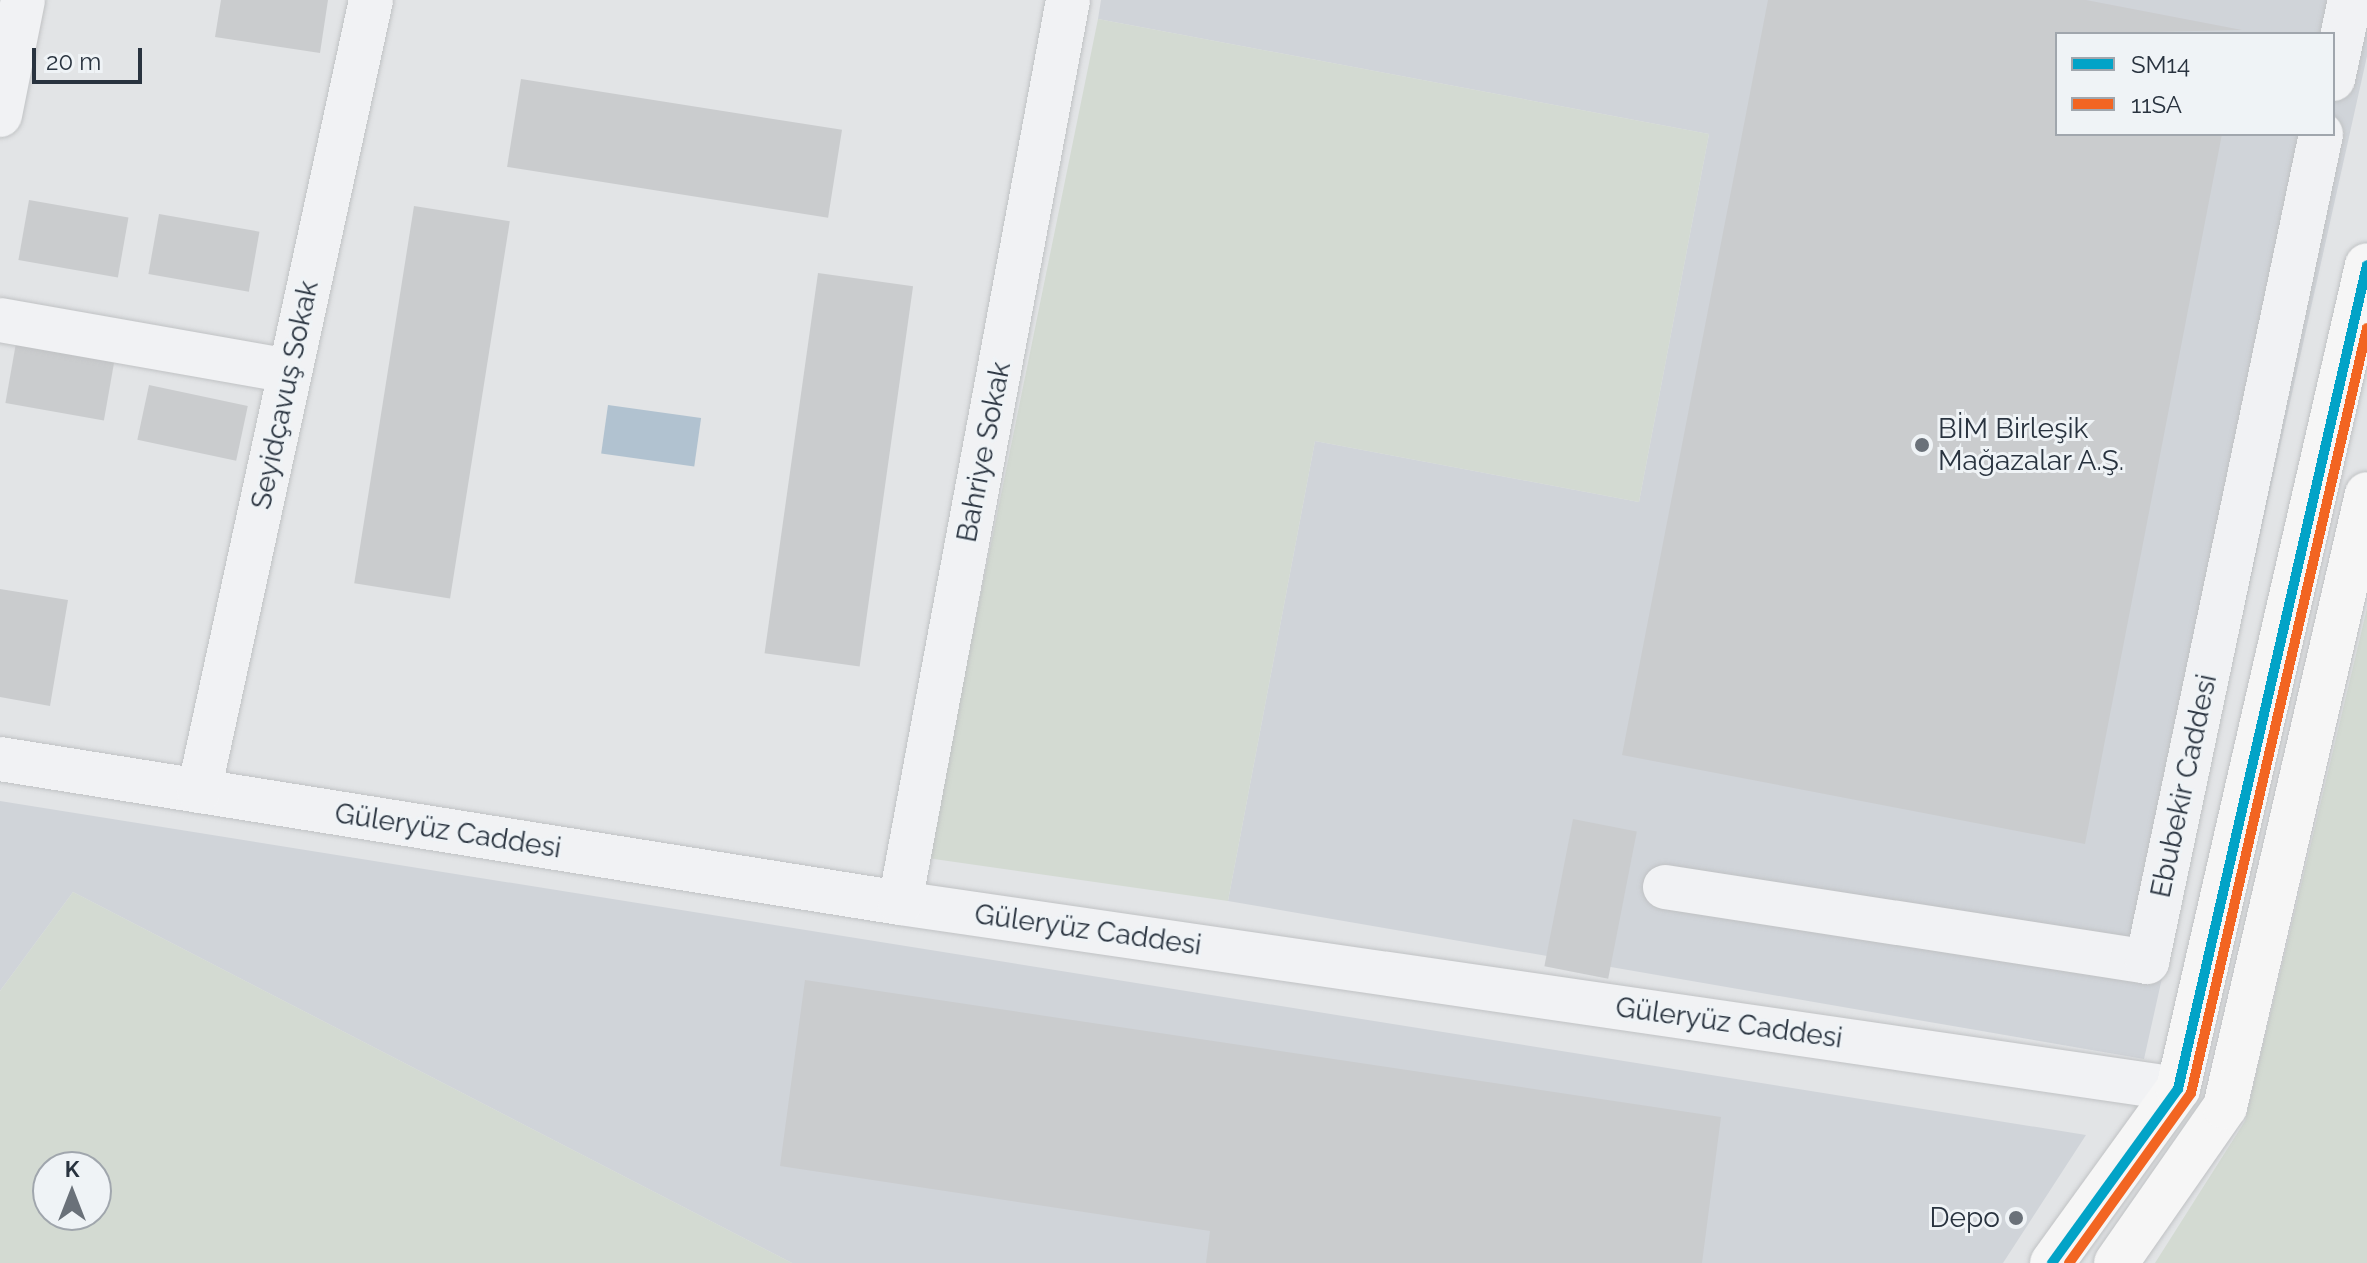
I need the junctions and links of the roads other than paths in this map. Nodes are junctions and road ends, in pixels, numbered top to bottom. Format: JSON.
{"nodes":[{"id":1,"x":371,"y":0,"type":"edge"},
{"id":2,"x":1068,"y":0,"type":"edge"},
{"id":3,"x":2350,"y":0,"type":"edge"},
{"id":4,"x":14,"y":11,"type":"edge"},
{"id":5,"x":2335,"y":70,"type":"edge"},
{"id":6,"x":0,"y":115,"type":"edge"},
{"id":7,"x":2321,"y":136,"type":"edge"},
{"id":8,"x":2367,"y":265,"type":"edge"},
{"id":9,"x":0,"y":320,"type":"edge"},
{"id":10,"x":290,"y":371,"type":"junction"},
{"id":11,"x":2367,"y":494,"type":"edge"},
{"id":12,"x":0,"y":759,"type":"edge"},
{"id":13,"x":199,"y":791,"type":"junction"},
{"id":14,"x":1665,"y":887,"type":"dead end"},
{"id":15,"x":900,"y":903,"type":"junction"},
{"id":16,"x":2178,"y":1089,"type":"junction"},
{"id":17,"x":2225,"y":1107,"type":"junction"},
{"id":18,"x":2052,"y":1263,"type":"edge"},
{"id":19,"x":2116,"y":1263,"type":"edge"}],
"edges":[{"from":1,"to":10,"type":"street","name":"Seyidçavuş Sokak"},
{"from":2,"to":15,"type":"street","name":"Bahriye Sokak"},
{"from":3,"to":5,"type":"street"},
{"from":4,"to":6,"type":"street"},
{"from":7,"to":14,"type":"street","name":"Ebubekir Caddesi"},
{"from":8,"to":16,"type":"main road"},
{"from":9,"to":10,"type":"street"},
{"from":10,"to":13,"type":"street","name":"Seyidçavuş Sokak"},
{"from":11,"to":17,"type":"main road"},
{"from":12,"to":13,"type":"street","name":"Güleryüz Caddesi"},
{"from":13,"to":15,"type":"street","name":"Güleryüz Caddesi"},
{"from":15,"to":16,"type":"street","name":"Güleryüz Caddesi"},
{"from":16,"to":17,"type":"main road"},
{"from":16,"to":18,"type":"main road"},
{"from":17,"to":19,"type":"main road"}]}
